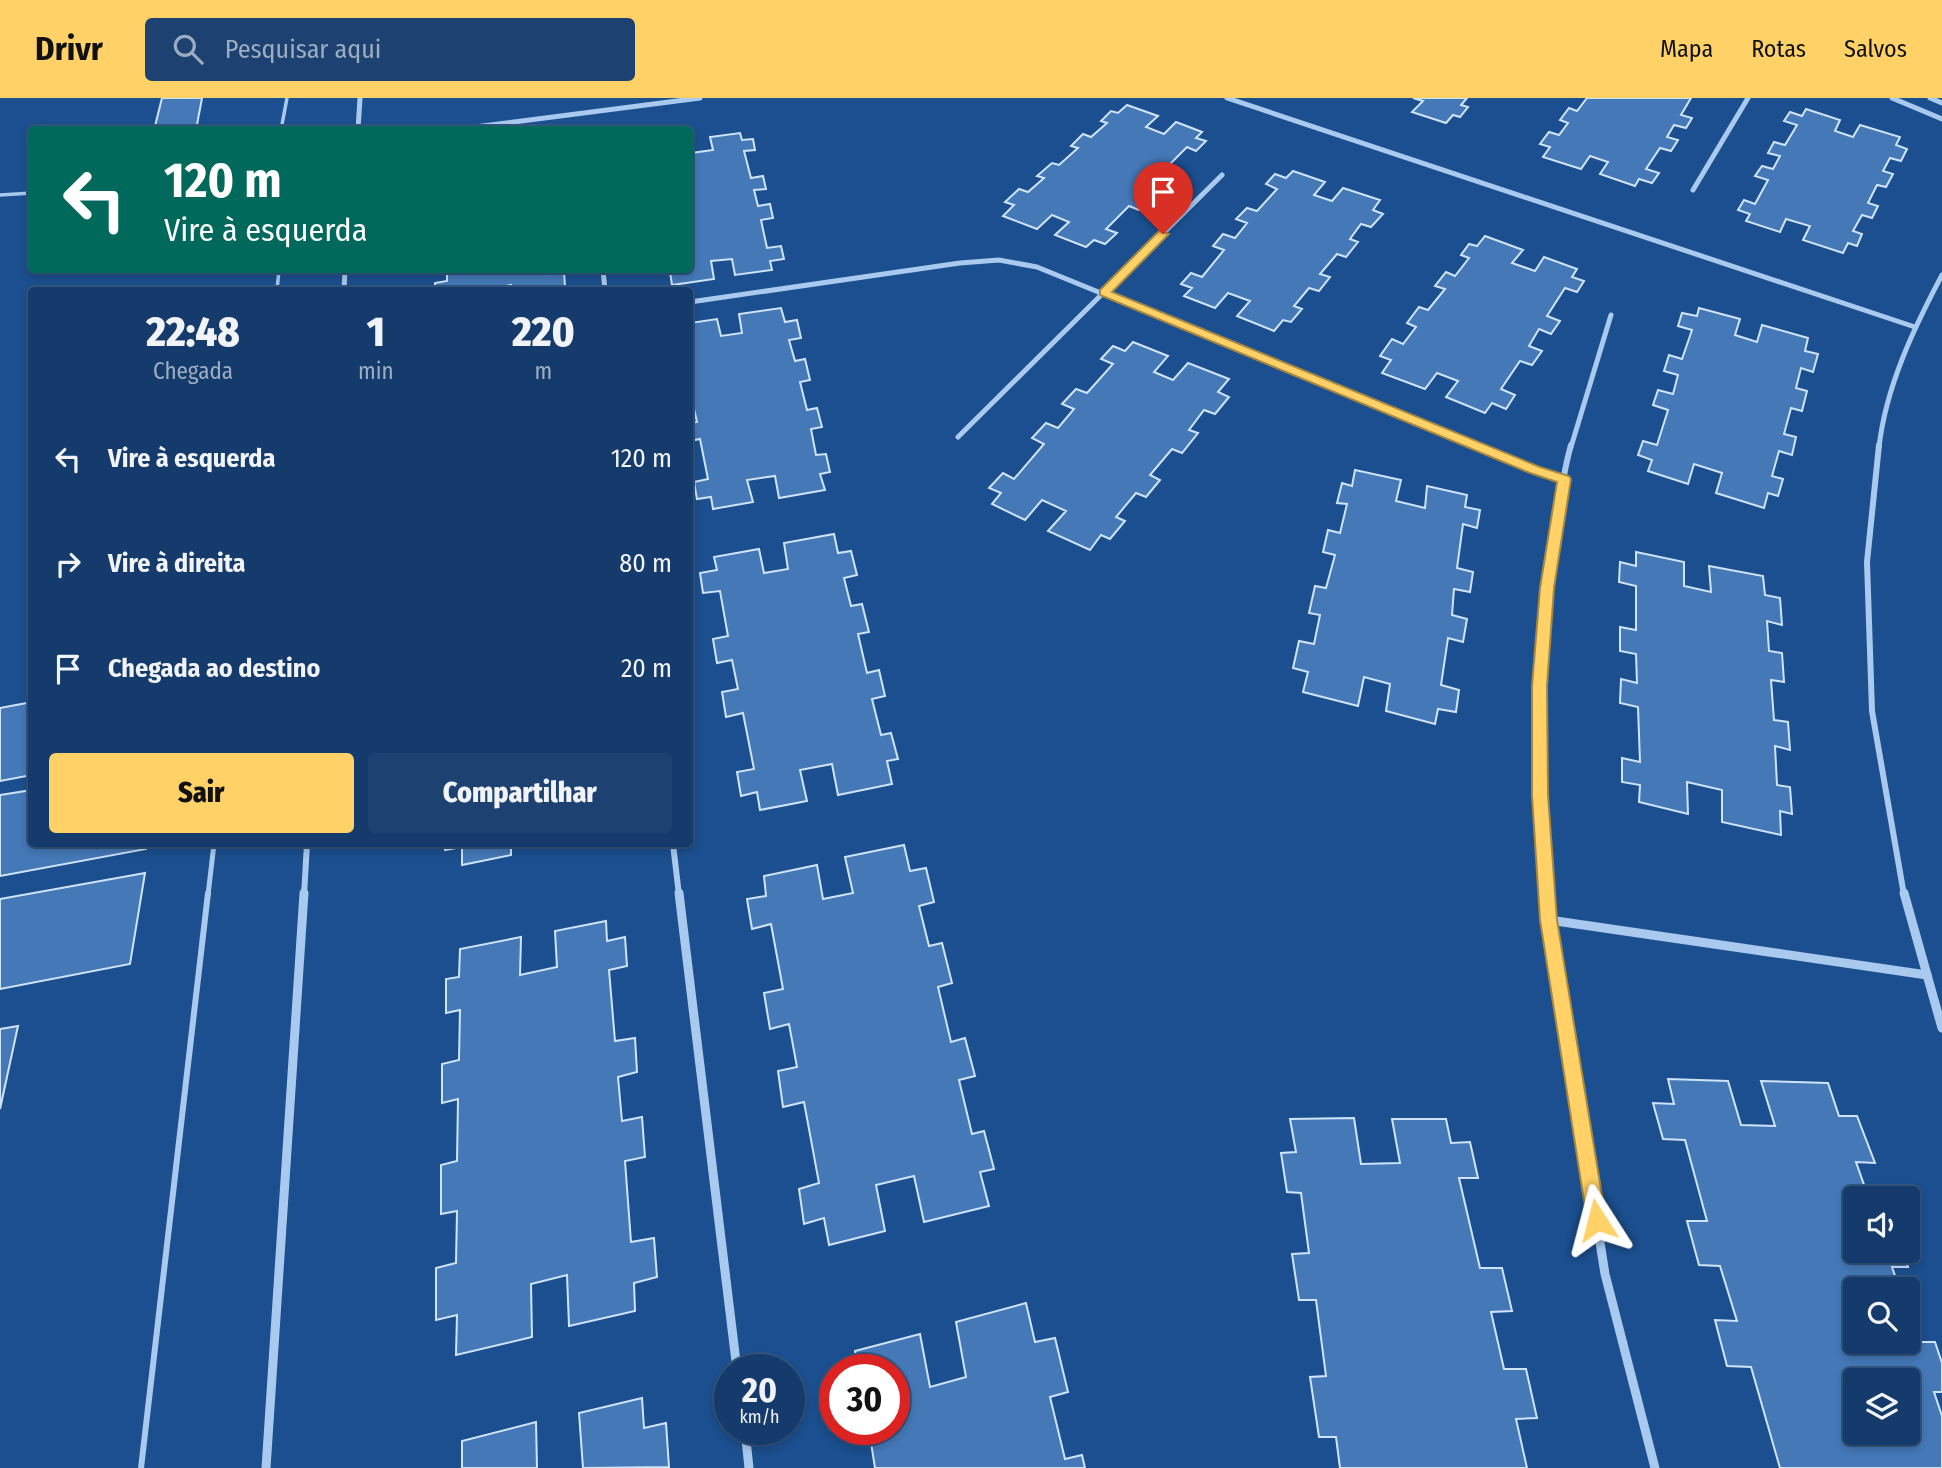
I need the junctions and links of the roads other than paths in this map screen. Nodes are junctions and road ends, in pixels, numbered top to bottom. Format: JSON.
{"nodes":[{"id":1,"x":287,"y":98,"type":"edge"},
{"id":2,"x":360,"y":98,"type":"edge"},
{"id":3,"x":700,"y":98,"type":"edge"},
{"id":4,"x":1227,"y":98,"type":"edge"},
{"id":5,"x":1748,"y":98,"type":"edge"},
{"id":6,"x":1892,"y":98,"type":"edge"},
{"id":7,"x":1930,"y":98,"type":"edge"},
{"id":8,"x":1942,"y":103,"type":"edge"},
{"id":9,"x":1942,"y":119,"type":"edge"},
{"id":10,"x":282,"y":126,"type":"edge"},
{"id":11,"x":358,"y":126,"type":"edge"},
{"id":12,"x":482,"y":126,"type":"edge"},
{"id":13,"x":1223,"y":175,"type":"dead end"},
{"id":14,"x":1693,"y":190,"type":"dead end"},
{"id":15,"x":28,"y":192,"type":"edge"},
{"id":16,"x":0,"y":195,"type":"edge"},
{"id":17,"x":1942,"y":275,"type":"edge"},
{"id":18,"x":1104,"y":293,"type":"junction"},
{"id":19,"x":693,"y":302,"type":"edge"},
{"id":20,"x":1611,"y":315,"type":"dead end"},
{"id":21,"x":1915,"y":327,"type":"junction"},
{"id":22,"x":958,"y":438,"type":"dead end"},
{"id":23,"x":1564,"y":479,"type":"junction"},
{"id":24,"x":214,"y":847,"type":"edge"},
{"id":25,"x":307,"y":847,"type":"edge"},
{"id":26,"x":673,"y":847,"type":"edge"},
{"id":27,"x":1549,"y":920,"type":"junction"},
{"id":28,"x":1927,"y":975,"type":"junction"},
{"id":29,"x":1942,"y":1028,"type":"edge"},
{"id":30,"x":735,"y":1354,"type":"edge"},
{"id":31,"x":747,"y":1445,"type":"edge"},
{"id":32,"x":141,"y":1468,"type":"edge"},
{"id":33,"x":266,"y":1468,"type":"edge"},
{"id":34,"x":749,"y":1468,"type":"edge"},
{"id":35,"x":1655,"y":1468,"type":"edge"}],
"edges":[{"from":1,"to":10,"type":"lane"},
{"from":2,"to":11,"type":"street"},
{"from":3,"to":12,"type":"street"},
{"from":4,"to":21,"type":"street"},
{"from":5,"to":14,"type":"street"},
{"from":6,"to":9,"type":"street"},
{"from":7,"to":8,"type":"street"},
{"from":13,"to":18,"type":"street"},
{"from":15,"to":16,"type":"lane"},
{"from":17,"to":21,"type":"street"},
{"from":18,"to":19,"type":"street"},
{"from":18,"to":22,"type":"street"},
{"from":18,"to":23,"type":"street"},
{"from":20,"to":23,"type":"street"},
{"from":21,"to":28,"type":"street"},
{"from":23,"to":27,"type":"street"},
{"from":24,"to":32,"type":"lane"},
{"from":25,"to":33,"type":"street"},
{"from":26,"to":30,"type":"street"},
{"from":27,"to":28,"type":"street"},
{"from":27,"to":35,"type":"street"},
{"from":28,"to":29,"type":"street"},
{"from":31,"to":34,"type":"street"}]}
